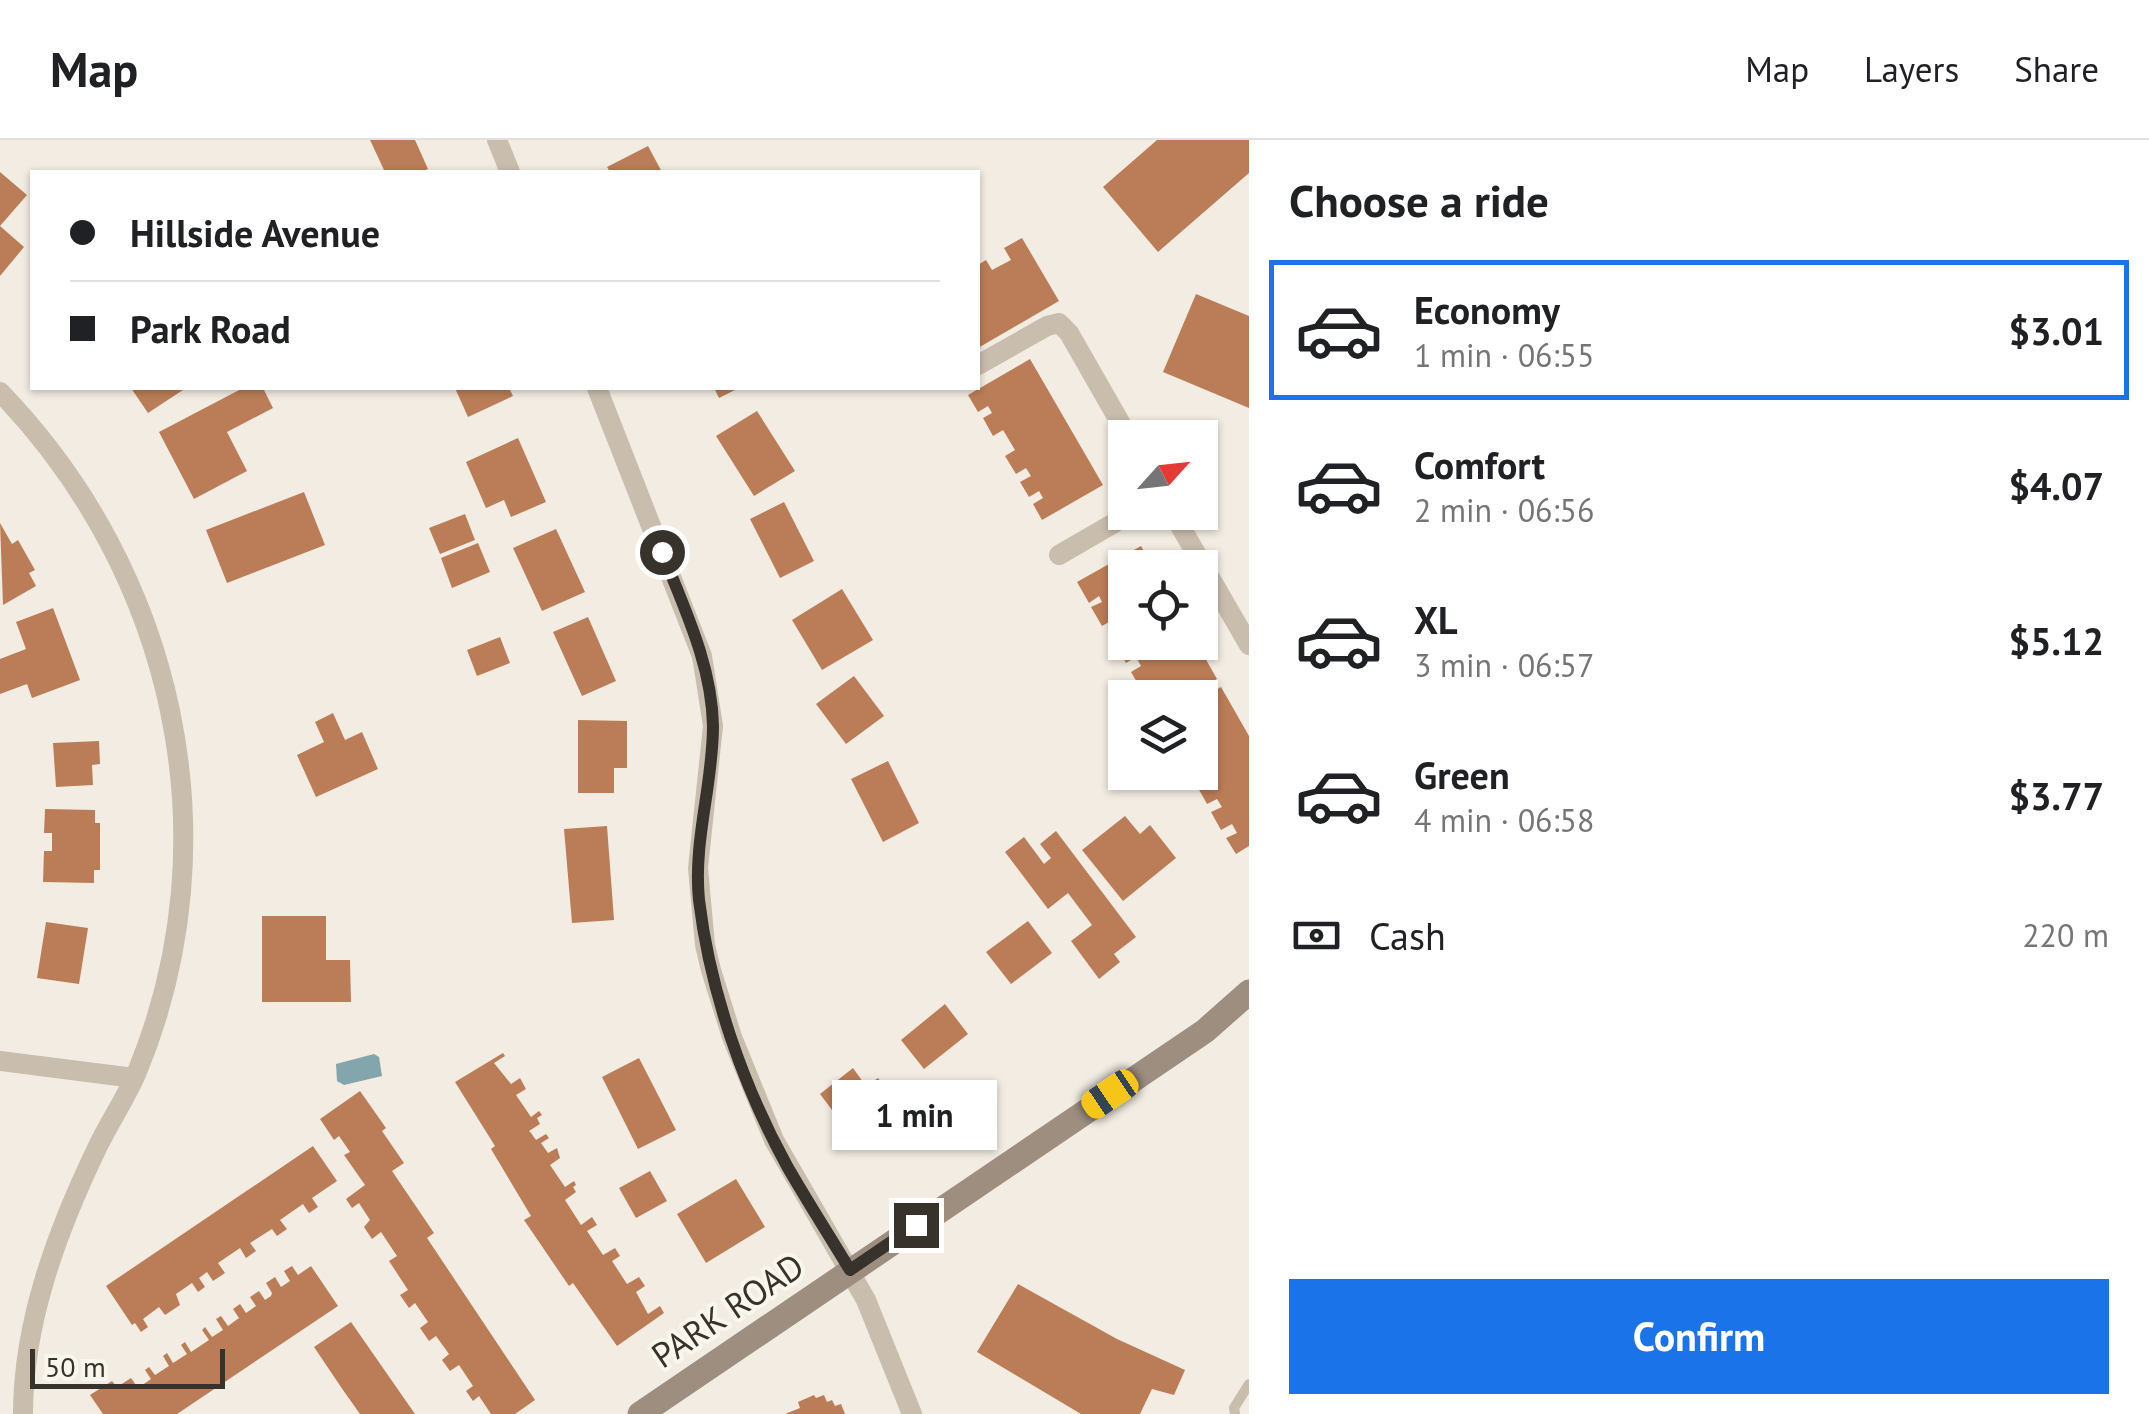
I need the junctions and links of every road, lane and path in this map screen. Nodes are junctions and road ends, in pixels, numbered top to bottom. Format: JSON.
{"nodes":[{"id":1,"x":497,"y":140,"type":"edge"},
{"id":2,"x":509,"y":170,"type":"edge"},
{"id":3,"x":980,"y":364,"type":"edge"},
{"id":4,"x":599,"y":390,"type":"edge"},
{"id":5,"x":0,"y":392,"type":"edge"},
{"id":6,"x":1120,"y":420,"type":"edge"},
{"id":7,"x":1108,"y":527,"type":"edge"},
{"id":8,"x":1182,"y":530,"type":"edge"},
{"id":9,"x":1059,"y":556,"type":"dead end"},
{"id":10,"x":1249,"y":645,"type":"edge"},
{"id":11,"x":1249,"y":992,"type":"edge"},
{"id":12,"x":0,"y":1062,"type":"edge"},
{"id":13,"x":134,"y":1078,"type":"junction"},
{"id":14,"x":850,"y":1270,"type":"junction"},
{"id":15,"x":1249,"y":1384,"type":"edge"},
{"id":16,"x":23,"y":1414,"type":"edge"},
{"id":17,"x":640,"y":1414,"type":"edge"},
{"id":18,"x":912,"y":1414,"type":"edge"},
{"id":19,"x":1236,"y":1414,"type":"edge"}],
"edges":[{"from":1,"to":2,"type":"street"},
{"from":3,"to":6,"type":"street"},
{"from":4,"to":14,"type":"street"},
{"from":5,"to":13,"type":"street"},
{"from":7,"to":9,"type":"street"},
{"from":8,"to":10,"type":"street"},
{"from":11,"to":14,"type":"main road","name":"PARK ROAD"},
{"from":12,"to":13,"type":"street"},
{"from":13,"to":16,"type":"street"},
{"from":14,"to":17,"type":"main road","name":"PARK ROAD"},
{"from":14,"to":18,"type":"street"},
{"from":15,"to":19,"type":"lane"}]}
